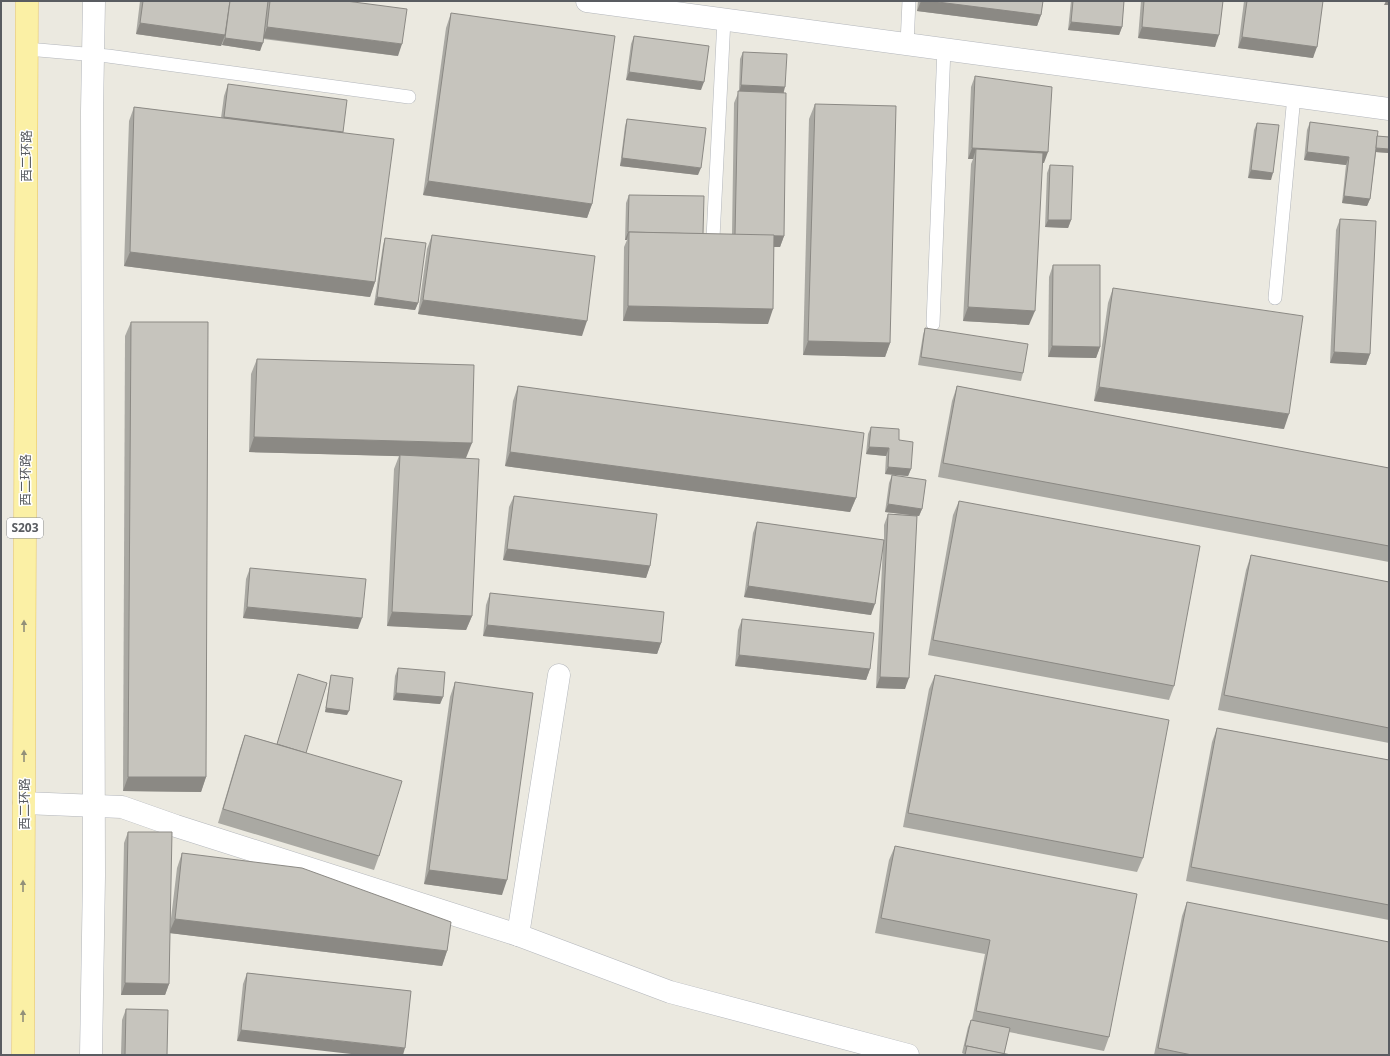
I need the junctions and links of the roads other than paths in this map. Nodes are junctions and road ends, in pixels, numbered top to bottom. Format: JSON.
{"nodes":[{"id":1,"x":27,"y":1,"type":"edge"},
{"id":2,"x":94,"y":1,"type":"edge"},
{"id":3,"x":587,"y":1,"type":"edge"},
{"id":4,"x":909,"y":1,"type":"edge"},
{"id":5,"x":724,"y":19,"type":"junction"},
{"id":6,"x":907,"y":44,"type":"junction"},
{"id":7,"x":944,"y":48,"type":"junction"},
{"id":8,"x":27,"y":49,"type":"junction"},
{"id":9,"x":93,"y":56,"type":"junction"},
{"id":10,"x":1294,"y":96,"type":"junction"},
{"id":11,"x":409,"y":97,"type":"dead end"},
{"id":12,"x":1389,"y":109,"type":"edge"},
{"id":13,"x":713,"y":238,"type":"edge"},
{"id":14,"x":1276,"y":298,"type":"dead end"},
{"id":15,"x":933,"y":324,"type":"dead end"},
{"id":16,"x":558,"y":675,"type":"dead end"},
{"id":17,"x":24,"y":803,"type":"junction"},
{"id":18,"x":94,"y":806,"type":"junction"},
{"id":19,"x":518,"y":935,"type":"junction"},
{"id":20,"x":23,"y":1055,"type":"edge"},
{"id":21,"x":91,"y":1055,"type":"edge"},
{"id":22,"x":908,"y":1055,"type":"edge"}],
"edges":[{"from":1,"to":8,"type":"main road","name":"西二环路","number":"S203"},
{"from":2,"to":9,"type":"street"},
{"from":3,"to":5,"type":"street"},
{"from":4,"to":6,"type":"lane"},
{"from":5,"to":6,"type":"street"},
{"from":5,"to":13,"type":"lane"},
{"from":6,"to":7,"type":"street"},
{"from":7,"to":10,"type":"street"},
{"from":7,"to":15,"type":"lane"},
{"from":8,"to":9,"type":"lane"},
{"from":17,"to":8,"type":"main road","name":"西二环路","number":"S203","one_way":true},
{"from":9,"to":11,"type":"lane"},
{"from":9,"to":18,"type":"street"},
{"from":10,"to":12,"type":"street"},
{"from":10,"to":14,"type":"lane"},
{"from":16,"to":19,"type":"street"},
{"from":17,"to":18,"type":"street"},
{"from":20,"to":17,"type":"main road","name":"西二环路","number":"S203","one_way":true},
{"from":18,"to":19,"type":"street"},
{"from":18,"to":21,"type":"street"},
{"from":19,"to":22,"type":"street"}]}
